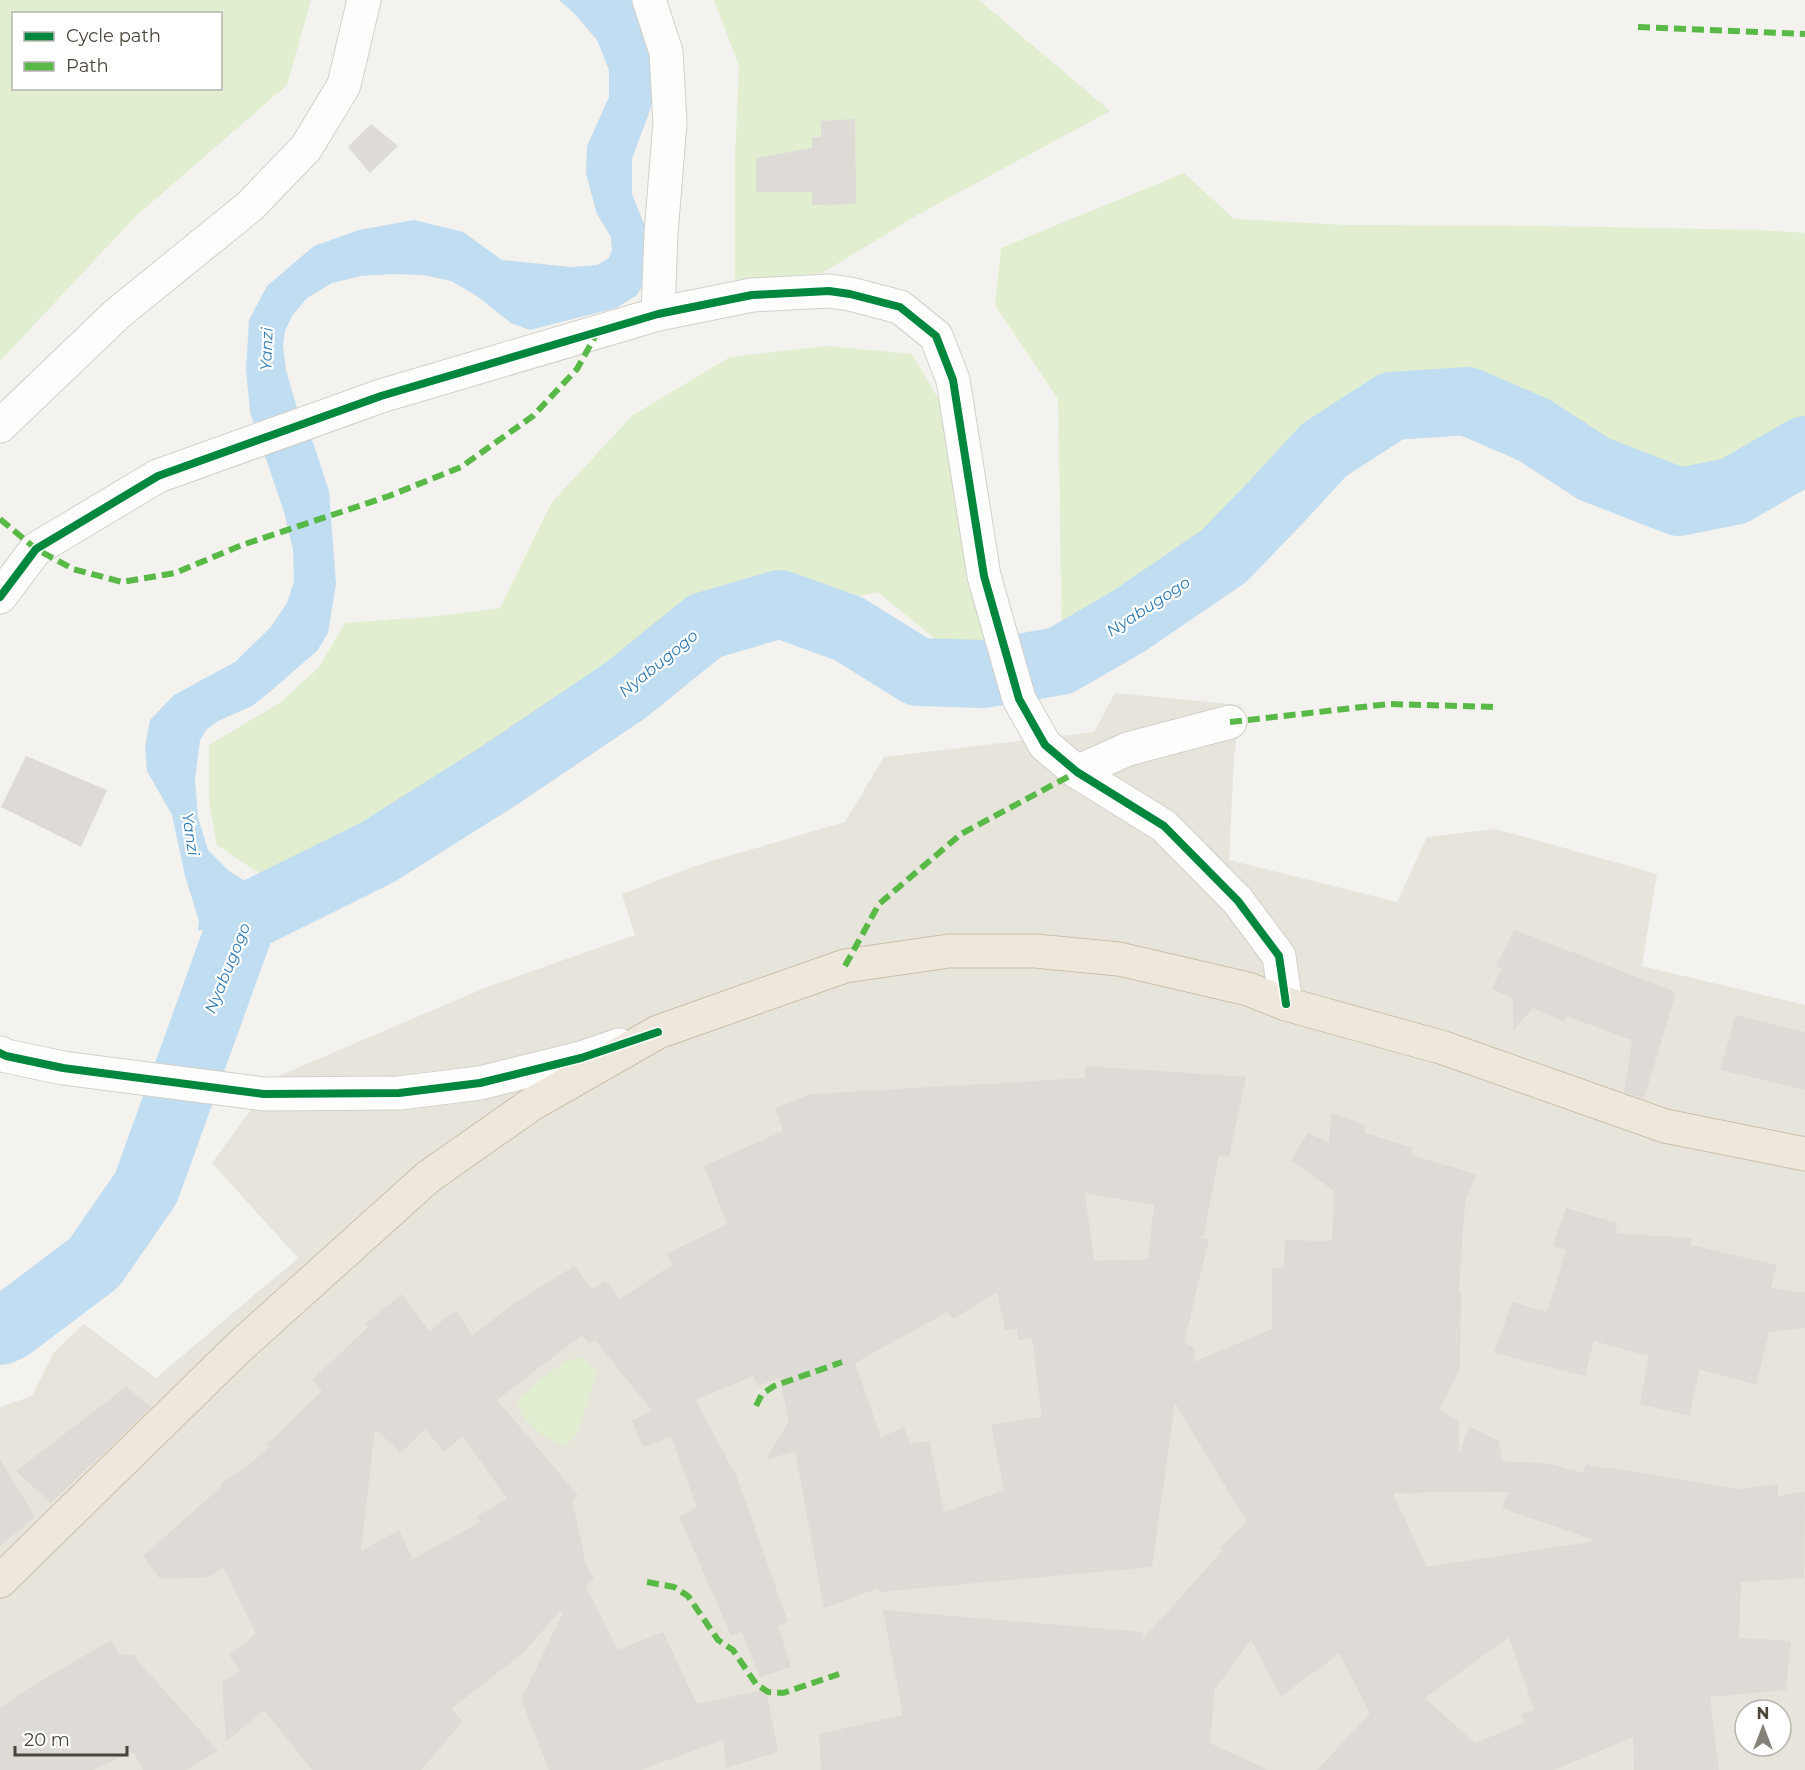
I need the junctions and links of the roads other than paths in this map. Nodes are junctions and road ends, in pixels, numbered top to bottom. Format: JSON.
{"nodes":[{"id":1,"x":364,"y":0,"type":"edge"},
{"id":2,"x":649,"y":0,"type":"edge"},
{"id":3,"x":658,"y":314,"type":"junction"},
{"id":4,"x":0,"y":426,"type":"edge"},
{"id":5,"x":0,"y":597,"type":"edge"},
{"id":6,"x":1230,"y":722,"type":"dead end"},
{"id":7,"x":1077,"y":772,"type":"junction"},
{"id":8,"x":1286,"y":1004,"type":"junction"},
{"id":9,"x":658,"y":1032,"type":"junction"},
{"id":10,"x":0,"y":1053,"type":"edge"},
{"id":11,"x":1805,"y":1154,"type":"edge"},
{"id":12,"x":0,"y":1581,"type":"edge"}],
"edges":[{"from":1,"to":4,"type":"street"},
{"from":2,"to":3,"type":"street"},
{"from":3,"to":5,"type":"street"},
{"from":3,"to":7,"type":"street"},
{"from":6,"to":7,"type":"street"},
{"from":7,"to":8,"type":"street"},
{"from":8,"to":9,"type":"highway"},
{"from":8,"to":11,"type":"highway"},
{"from":9,"to":10,"type":"street"},
{"from":9,"to":12,"type":"highway"}]}
